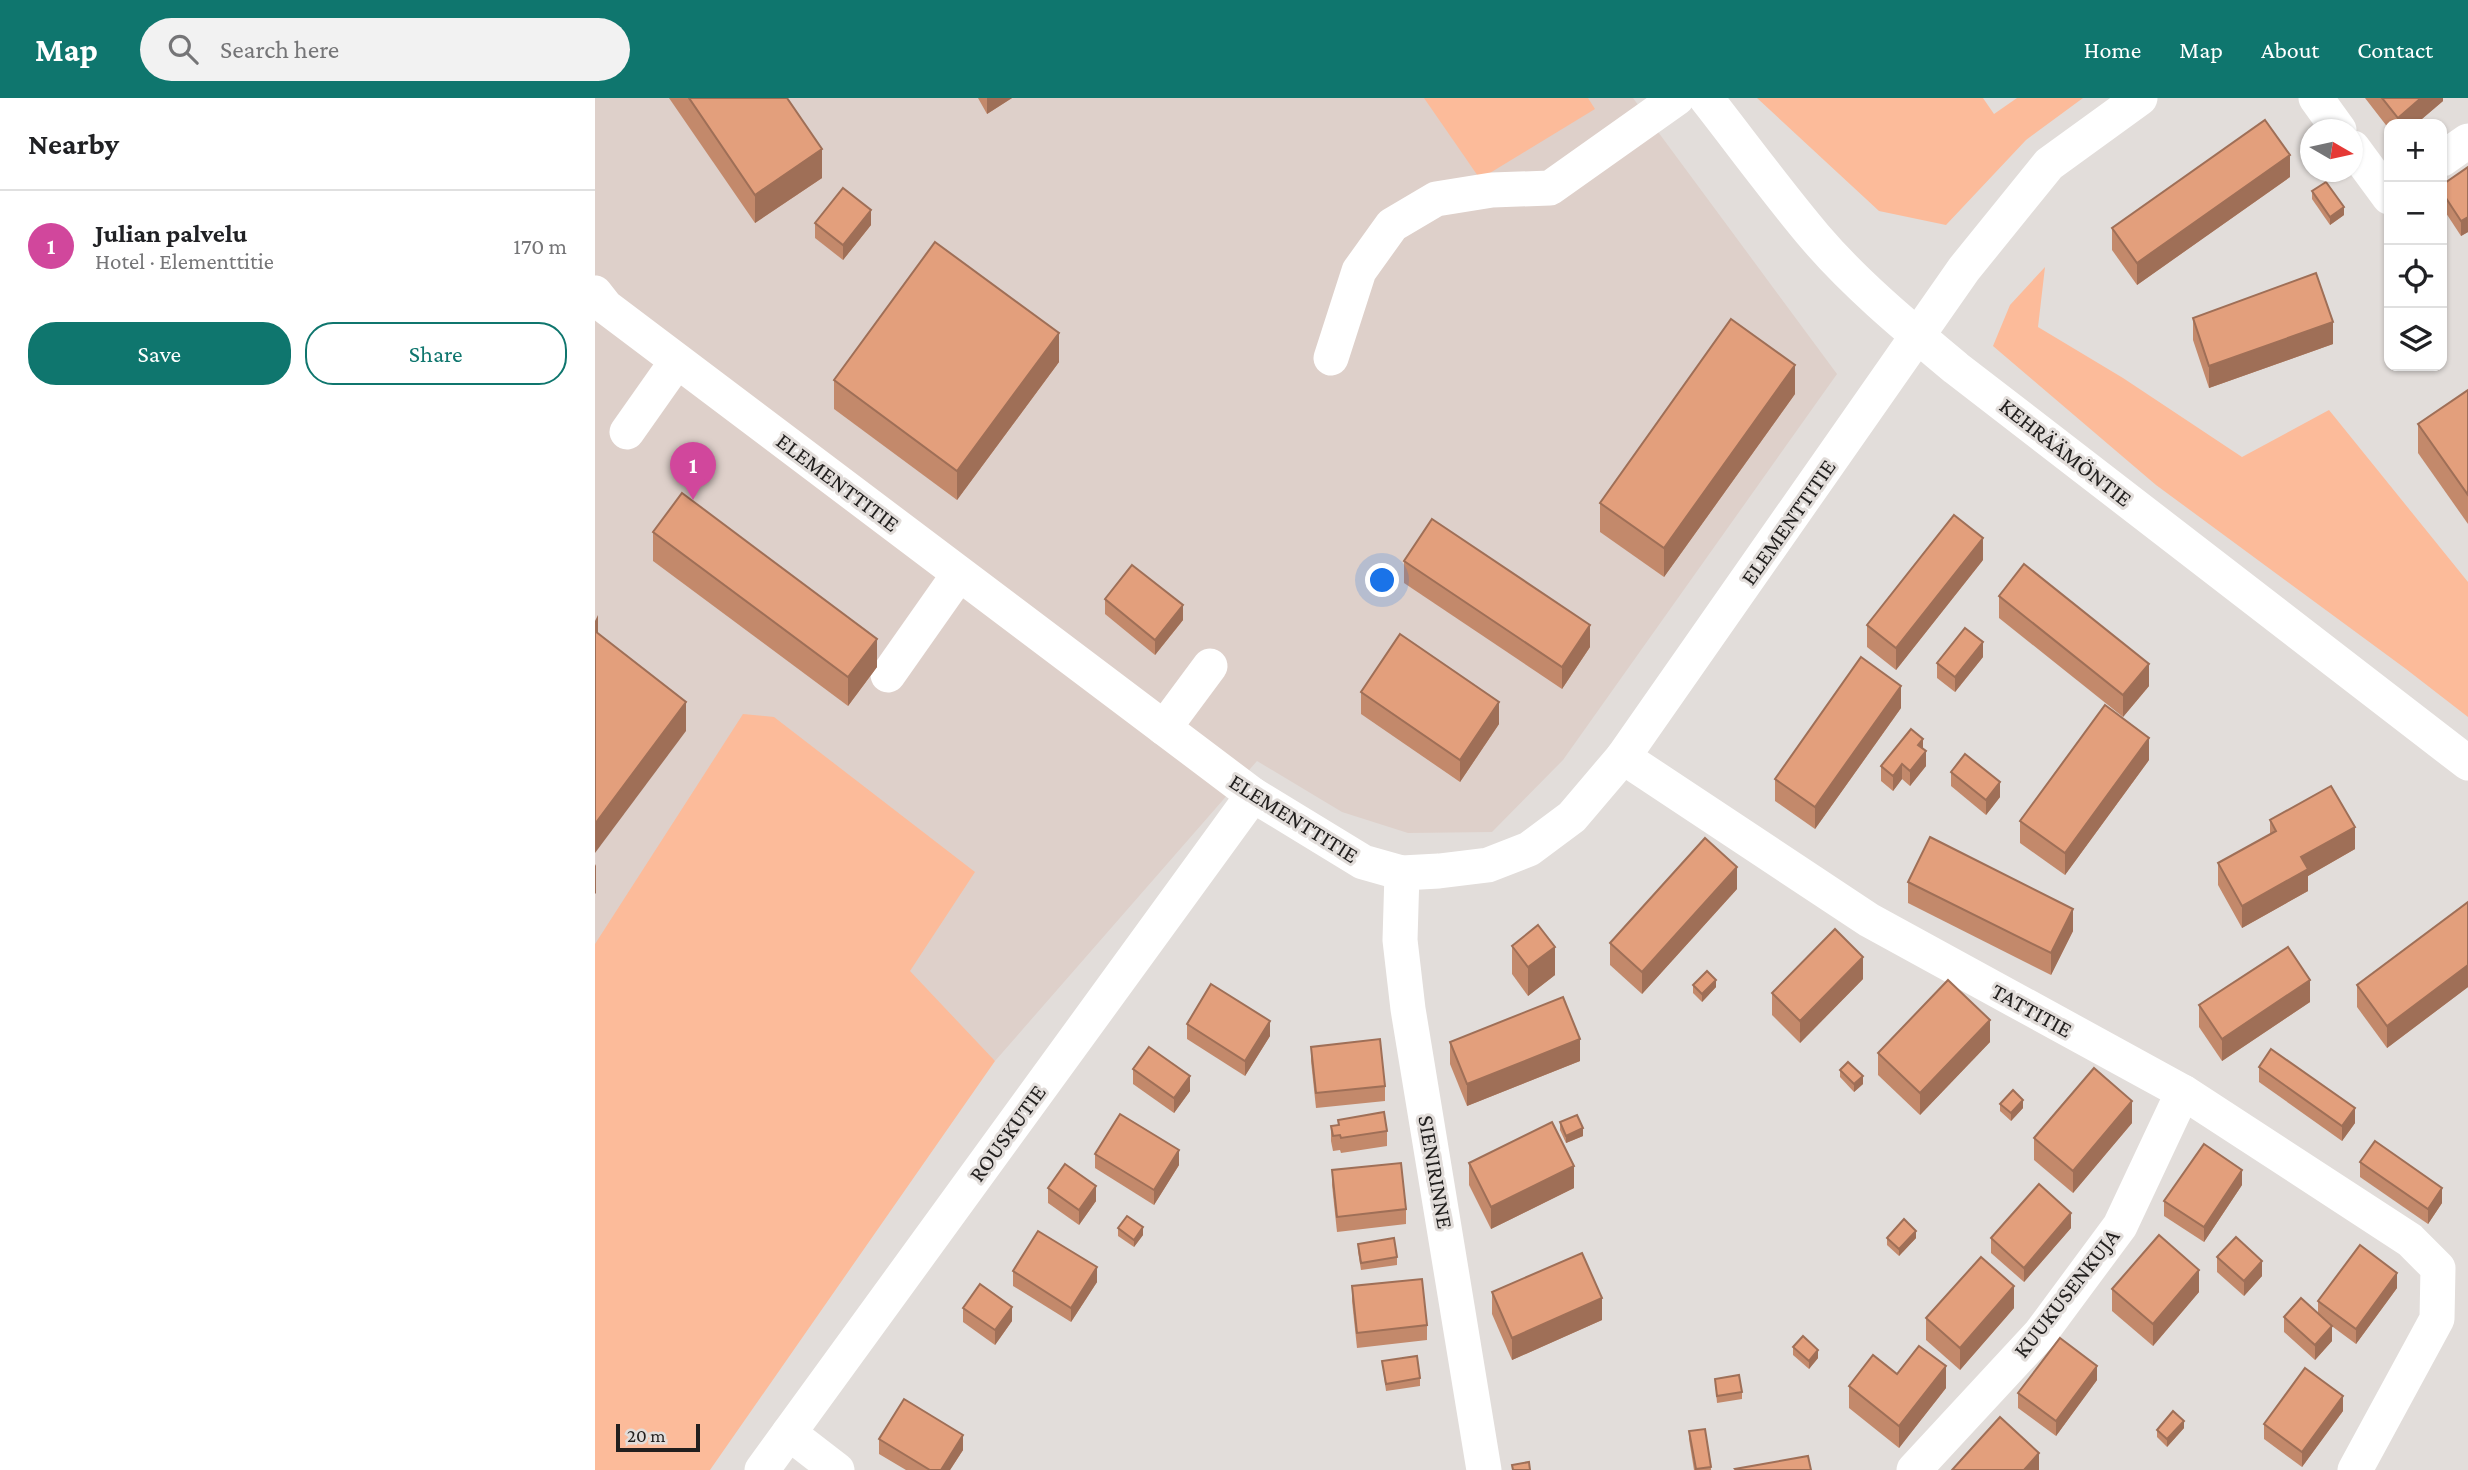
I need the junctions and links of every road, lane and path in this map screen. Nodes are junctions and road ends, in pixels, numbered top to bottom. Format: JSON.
{"nodes":[{"id":1,"x":1677,"y":98,"type":"edge"},
{"id":2,"x":1706,"y":98,"type":"edge"},
{"id":3,"x":2140,"y":98,"type":"edge"},
{"id":4,"x":2316,"y":98,"type":"edge"},
{"id":5,"x":2331,"y":119,"type":"edge"},
{"id":6,"x":2468,"y":141,"type":"edge"},
{"id":7,"x":2447,"y":156,"type":"edge"},
{"id":8,"x":2363,"y":162,"type":"edge"},
{"id":9,"x":2384,"y":190,"type":"edge"},
{"id":10,"x":599,"y":305,"type":"edge"},
{"id":11,"x":1917,"y":335,"type":"junction"},
{"id":12,"x":1331,"y":358,"type":"dead end"},
{"id":13,"x":677,"y":361,"type":"junction"},
{"id":14,"x":627,"y":432,"type":"dead end"},
{"id":15,"x":959,"y":574,"type":"junction"},
{"id":16,"x":1210,"y":666,"type":"dead end"},
{"id":17,"x":888,"y":675,"type":"dead end"},
{"id":18,"x":1164,"y":728,"type":"junction"},
{"id":19,"x":1623,"y":757,"type":"junction"},
{"id":20,"x":2468,"y":763,"type":"edge"},
{"id":21,"x":1253,"y":795,"type":"junction"},
{"id":22,"x":1402,"y":873,"type":"junction"},
{"id":23,"x":2183,"y":1092,"type":"junction"},
{"id":24,"x":789,"y":1433,"type":"junction"},
{"id":25,"x":762,"y":1470,"type":"edge"},
{"id":26,"x":837,"y":1470,"type":"edge"},
{"id":27,"x":1484,"y":1470,"type":"edge"},
{"id":28,"x":1914,"y":1470,"type":"edge"},
{"id":29,"x":2355,"y":1470,"type":"edge"}],
"edges":[{"from":1,"to":12,"type":"street"},
{"from":2,"to":11,"type":"street","name":"KEHRÄÄMÖNTIE"},
{"from":3,"to":11,"type":"street","name":"ELEMENTTITIE"},
{"from":4,"to":5,"type":"street"},
{"from":6,"to":7,"type":"street"},
{"from":8,"to":9,"type":"street"},
{"from":10,"to":13,"type":"street","name":"ELEMENTTITIE"},
{"from":11,"to":19,"type":"street","name":"ELEMENTTITIE"},
{"from":11,"to":20,"type":"street","name":"KEHRÄÄMÖNTIE"},
{"from":13,"to":14,"type":"street"},
{"from":13,"to":15,"type":"street","name":"ELEMENTTITIE"},
{"from":15,"to":17,"type":"street"},
{"from":15,"to":18,"type":"street","name":"ELEMENTTITIE"},
{"from":16,"to":18,"type":"street"},
{"from":18,"to":21,"type":"street","name":"ELEMENTTITIE"},
{"from":19,"to":22,"type":"street","name":"ELEMENTTITIE"},
{"from":19,"to":23,"type":"street","name":"TATTITIE"},
{"from":21,"to":22,"type":"street","name":"ELEMENTTITIE"},
{"from":21,"to":24,"type":"street","name":"ROUSKUTIE"},
{"from":22,"to":27,"type":"street","name":"SIENIRINNE"},
{"from":23,"to":28,"type":"street","name":"KUUKUSENKUJA"},
{"from":23,"to":29,"type":"street","name":"TATTITIE"},
{"from":24,"to":25,"type":"street","name":"ROUSKUTIE"},
{"from":24,"to":26,"type":"street"}]}
